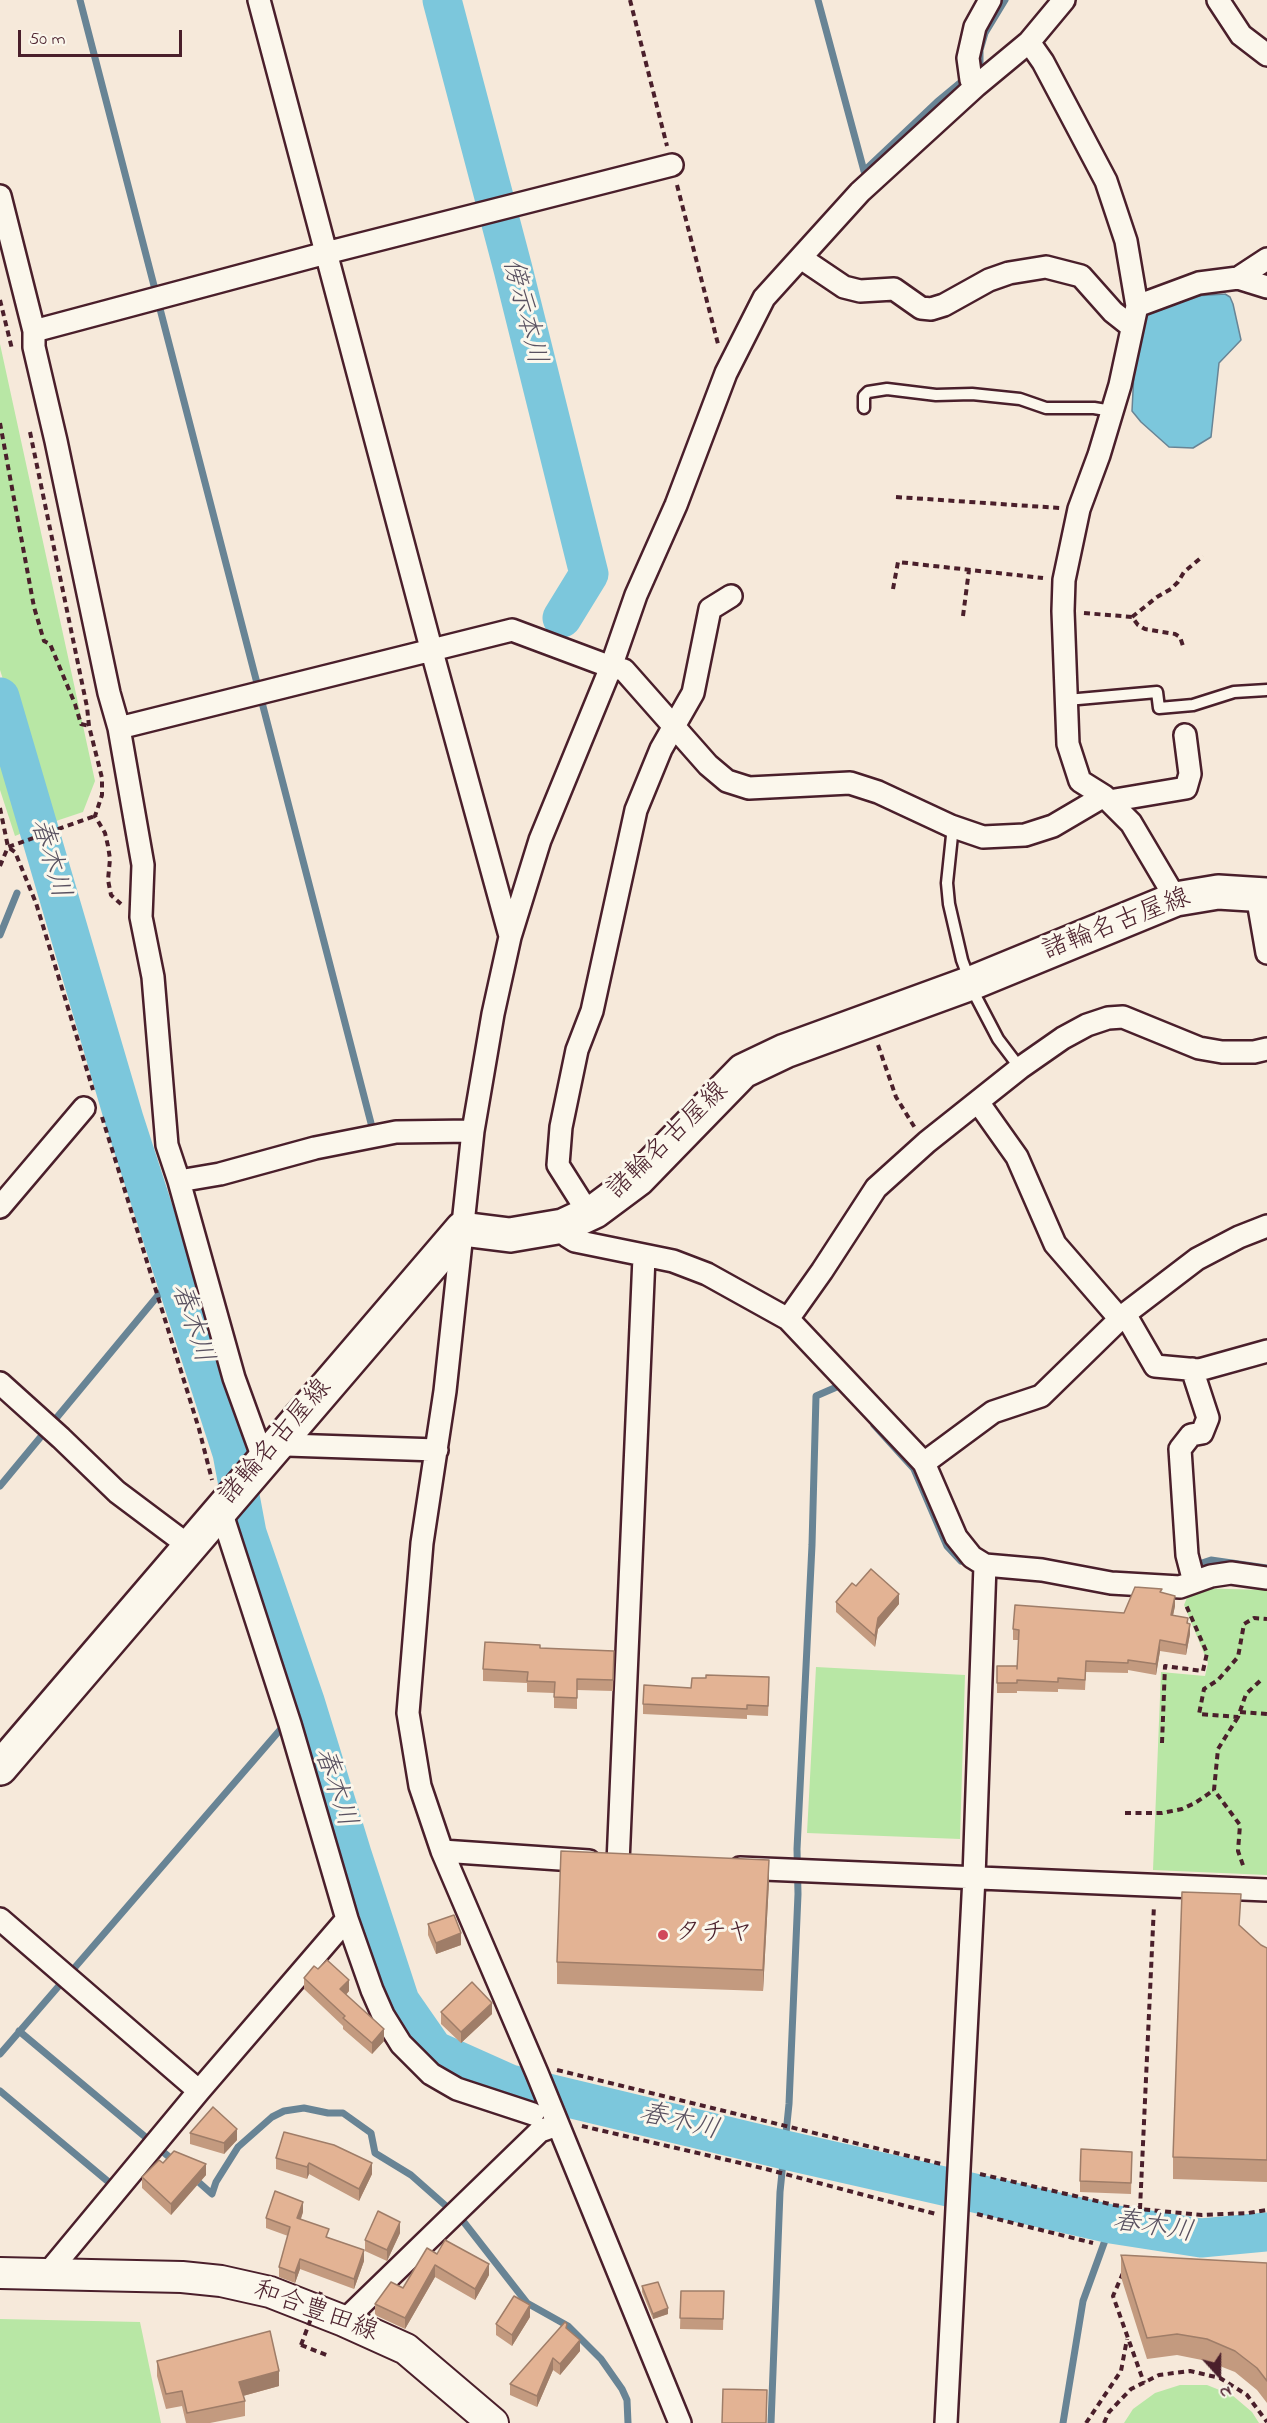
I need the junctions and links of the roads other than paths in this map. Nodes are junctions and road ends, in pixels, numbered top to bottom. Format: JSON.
{"nodes":[{"id":1,"x":259,"y":0,"type":"edge"},
{"id":2,"x":990,"y":0,"type":"edge"},
{"id":3,"x":1064,"y":0,"type":"edge"},
{"id":4,"x":1218,"y":0,"type":"edge"},
{"id":5,"x":1029,"y":42,"type":"junction"},
{"id":6,"x":1267,"y":55,"type":"edge"},
{"id":7,"x":976,"y":86,"type":"junction"},
{"id":8,"x":672,"y":165,"type":"dead end"},
{"id":9,"x":0,"y":196,"type":"edge"},
{"id":10,"x":326,"y":253,"type":"junction"},
{"id":11,"x":801,"y":258,"type":"junction"},
{"id":12,"x":1267,"y":259,"type":"edge"},
{"id":13,"x":1238,"y":278,"type":"junction"},
{"id":14,"x":1267,"y":287,"type":"edge"},
{"id":15,"x":1137,"y":306,"type":"junction"},
{"id":16,"x":1132,"y":327,"type":"junction"},
{"id":17,"x":34,"y":331,"type":"junction"},
{"id":18,"x":864,"y":408,"type":"dead end"},
{"id":19,"x":1112,"y":411,"type":"junction"},
{"id":20,"x":731,"y":596,"type":"dead end"},
{"id":21,"x":431,"y":648,"type":"junction"},
{"id":22,"x":611,"y":667,"type":"junction"},
{"id":23,"x":1267,"y":690,"type":"edge"},
{"id":24,"x":1067,"y":700,"type":"junction"},
{"id":25,"x":676,"y":726,"type":"junction"},
{"id":26,"x":119,"y":728,"type":"junction"},
{"id":27,"x":1185,"y":735,"type":"dead end"},
{"id":28,"x":1107,"y":799,"type":"junction"},
{"id":29,"x":953,"y":826,"type":"junction"},
{"id":30,"x":1262,"y":895,"type":"edge"},
{"id":31,"x":1176,"y":899,"type":"junction"},
{"id":32,"x":510,"y":937,"type":"junction"},
{"id":33,"x":1267,"y":954,"type":"edge"},
{"id":34,"x":970,"y":984,"type":"junction"},
{"id":35,"x":1267,"y":1049,"type":"edge"},
{"id":36,"x":1020,"y":1068,"type":"junction"},
{"id":37,"x":978,"y":1102,"type":"junction"},
{"id":38,"x":93,"y":1105,"type":"road end"},
{"id":39,"x":473,"y":1131,"type":"junction"},
{"id":40,"x":179,"y":1181,"type":"junction"},
{"id":41,"x":0,"y":1208,"type":"edge"},
{"id":42,"x":576,"y":1220,"type":"junction"},
{"id":43,"x":1267,"y":1226,"type":"edge"},
{"id":44,"x":462,"y":1229,"type":"junction"},
{"id":45,"x":644,"y":1257,"type":"junction"},
{"id":46,"x":1123,"y":1317,"type":"junction"},
{"id":47,"x":788,"y":1319,"type":"junction"},
{"id":48,"x":1267,"y":1351,"type":"edge"},
{"id":49,"x":1192,"y":1369,"type":"junction"},
{"id":50,"x":0,"y":1383,"type":"edge"},
{"id":51,"x":436,"y":1450,"type":"junction"},
{"id":52,"x":267,"y":1455,"type":"junction"},
{"id":53,"x":924,"y":1463,"type":"junction"},
{"id":54,"x":224,"y":1504,"type":"junction"},
{"id":55,"x":189,"y":1546,"type":"junction"},
{"id":56,"x":985,"y":1565,"type":"junction"},
{"id":57,"x":1267,"y":1578,"type":"edge"},
{"id":58,"x":1187,"y":1585,"type":"junction"},
{"id":59,"x":0,"y":1767,"type":"edge"},
{"id":60,"x":442,"y":1851,"type":"junction"},
{"id":61,"x":618,"y":1863,"type":"junction"},
{"id":62,"x":642,"y":1864,"type":"edge"},
{"id":63,"x":726,"y":1867,"type":"edge"},
{"id":64,"x":974,"y":1877,"type":"junction"},
{"id":65,"x":1267,"y":1890,"type":"edge"},
{"id":66,"x":347,"y":1918,"type":"junction"},
{"id":67,"x":0,"y":1919,"type":"edge"},
{"id":68,"x":199,"y":2091,"type":"junction"},
{"id":69,"x":533,"y":2114,"type":"dead end"},
{"id":70,"x":556,"y":2122,"type":"junction"},
{"id":71,"x":0,"y":2273,"type":"edge"},
{"id":72,"x":47,"y":2274,"type":"junction"},
{"id":73,"x":344,"y":2321,"type":"junction"},
{"id":74,"x":493,"y":2423,"type":"edge"},
{"id":75,"x":680,"y":2423,"type":"edge"},
{"id":76,"x":946,"y":2423,"type":"edge"}],
"edges":[{"from":1,"to":10,"type":"street"},
{"from":2,"to":7,"type":"street"},
{"from":3,"to":5,"type":"street"},
{"from":4,"to":6,"type":"street"},
{"from":5,"to":7,"type":"street"},
{"from":5,"to":15,"type":"street"},
{"from":7,"to":11,"type":"street"},
{"from":8,"to":10,"type":"street"},
{"from":9,"to":17,"type":"street"},
{"from":10,"to":17,"type":"street"},
{"from":10,"to":21,"type":"street"},
{"from":11,"to":16,"type":"street"},
{"from":11,"to":22,"type":"street"},
{"from":12,"to":13,"type":"street"},
{"from":13,"to":14,"type":"street"},
{"from":13,"to":15,"type":"street"},
{"from":15,"to":16,"type":"street"},
{"from":16,"to":19,"type":"street"},
{"from":17,"to":26,"type":"street"},
{"from":18,"to":19,"type":"lane"},
{"from":19,"to":24,"type":"street"},
{"from":20,"to":25,"type":"street"},
{"from":21,"to":22,"type":"street"},
{"from":21,"to":26,"type":"street"},
{"from":21,"to":32,"type":"street"},
{"from":22,"to":25,"type":"street"},
{"from":22,"to":32,"type":"street"},
{"from":23,"to":24,"type":"lane"},
{"from":24,"to":28,"type":"street"},
{"from":25,"to":29,"type":"street"},
{"from":25,"to":42,"type":"street"},
{"from":26,"to":40,"type":"street"},
{"from":27,"to":28,"type":"street"},
{"from":28,"to":29,"type":"street"},
{"from":28,"to":31,"type":"street"},
{"from":29,"to":34,"type":"lane"},
{"from":30,"to":31,"type":"main road","name":"諸輪名古屋線"},
{"from":30,"to":33,"type":"street"},
{"from":31,"to":34,"type":"main road","name":"諸輪名古屋線"},
{"from":32,"to":39,"type":"street"},
{"from":34,"to":36,"type":"lane"},
{"from":34,"to":42,"type":"main road","name":"諸輪名古屋線"},
{"from":35,"to":36,"type":"street"},
{"from":36,"to":37,"type":"street"},
{"from":37,"to":46,"type":"street"},
{"from":37,"to":47,"type":"street"},
{"from":38,"to":41,"type":"street"},
{"from":39,"to":40,"type":"street"},
{"from":39,"to":44,"type":"street"},
{"from":40,"to":52,"type":"street"},
{"from":42,"to":44,"type":"main road","name":"諸輪名古屋線"},
{"from":42,"to":45,"type":"street"},
{"from":43,"to":46,"type":"street"},
{"from":44,"to":51,"type":"street"},
{"from":44,"to":52,"type":"main road","name":"諸輪名古屋線"},
{"from":45,"to":47,"type":"street"},
{"from":45,"to":61,"type":"street"},
{"from":46,"to":49,"type":"street"},
{"from":46,"to":53,"type":"street"},
{"from":47,"to":53,"type":"street"},
{"from":48,"to":49,"type":"street"},
{"from":49,"to":58,"type":"street"},
{"from":50,"to":55,"type":"street"},
{"from":51,"to":52,"type":"street"},
{"from":51,"to":60,"type":"street"},
{"from":52,"to":54,"type":"main road","name":"諸輪名古屋線"},
{"from":53,"to":56,"type":"street"},
{"from":54,"to":55,"type":"main road","name":"諸輪名古屋線"},
{"from":54,"to":66,"type":"street"},
{"from":55,"to":59,"type":"main road","name":"諸輪名古屋線"},
{"from":56,"to":58,"type":"street"},
{"from":56,"to":64,"type":"street"},
{"from":57,"to":58,"type":"street"},
{"from":60,"to":61,"type":"street"},
{"from":60,"to":70,"type":"street"},
{"from":61,"to":62,"type":"street"},
{"from":63,"to":64,"type":"street"},
{"from":64,"to":65,"type":"street"},
{"from":64,"to":76,"type":"street"},
{"from":66,"to":68,"type":"street"},
{"from":66,"to":69,"type":"street"},
{"from":67,"to":68,"type":"street"},
{"from":68,"to":72,"type":"street"},
{"from":70,"to":73,"type":"street"},
{"from":70,"to":75,"type":"street"},
{"from":71,"to":72,"type":"main road","name":"和合豊田線"},
{"from":72,"to":73,"type":"main road","name":"和合豊田線"},
{"from":73,"to":74,"type":"main road","name":"和合豊田線"}]}
